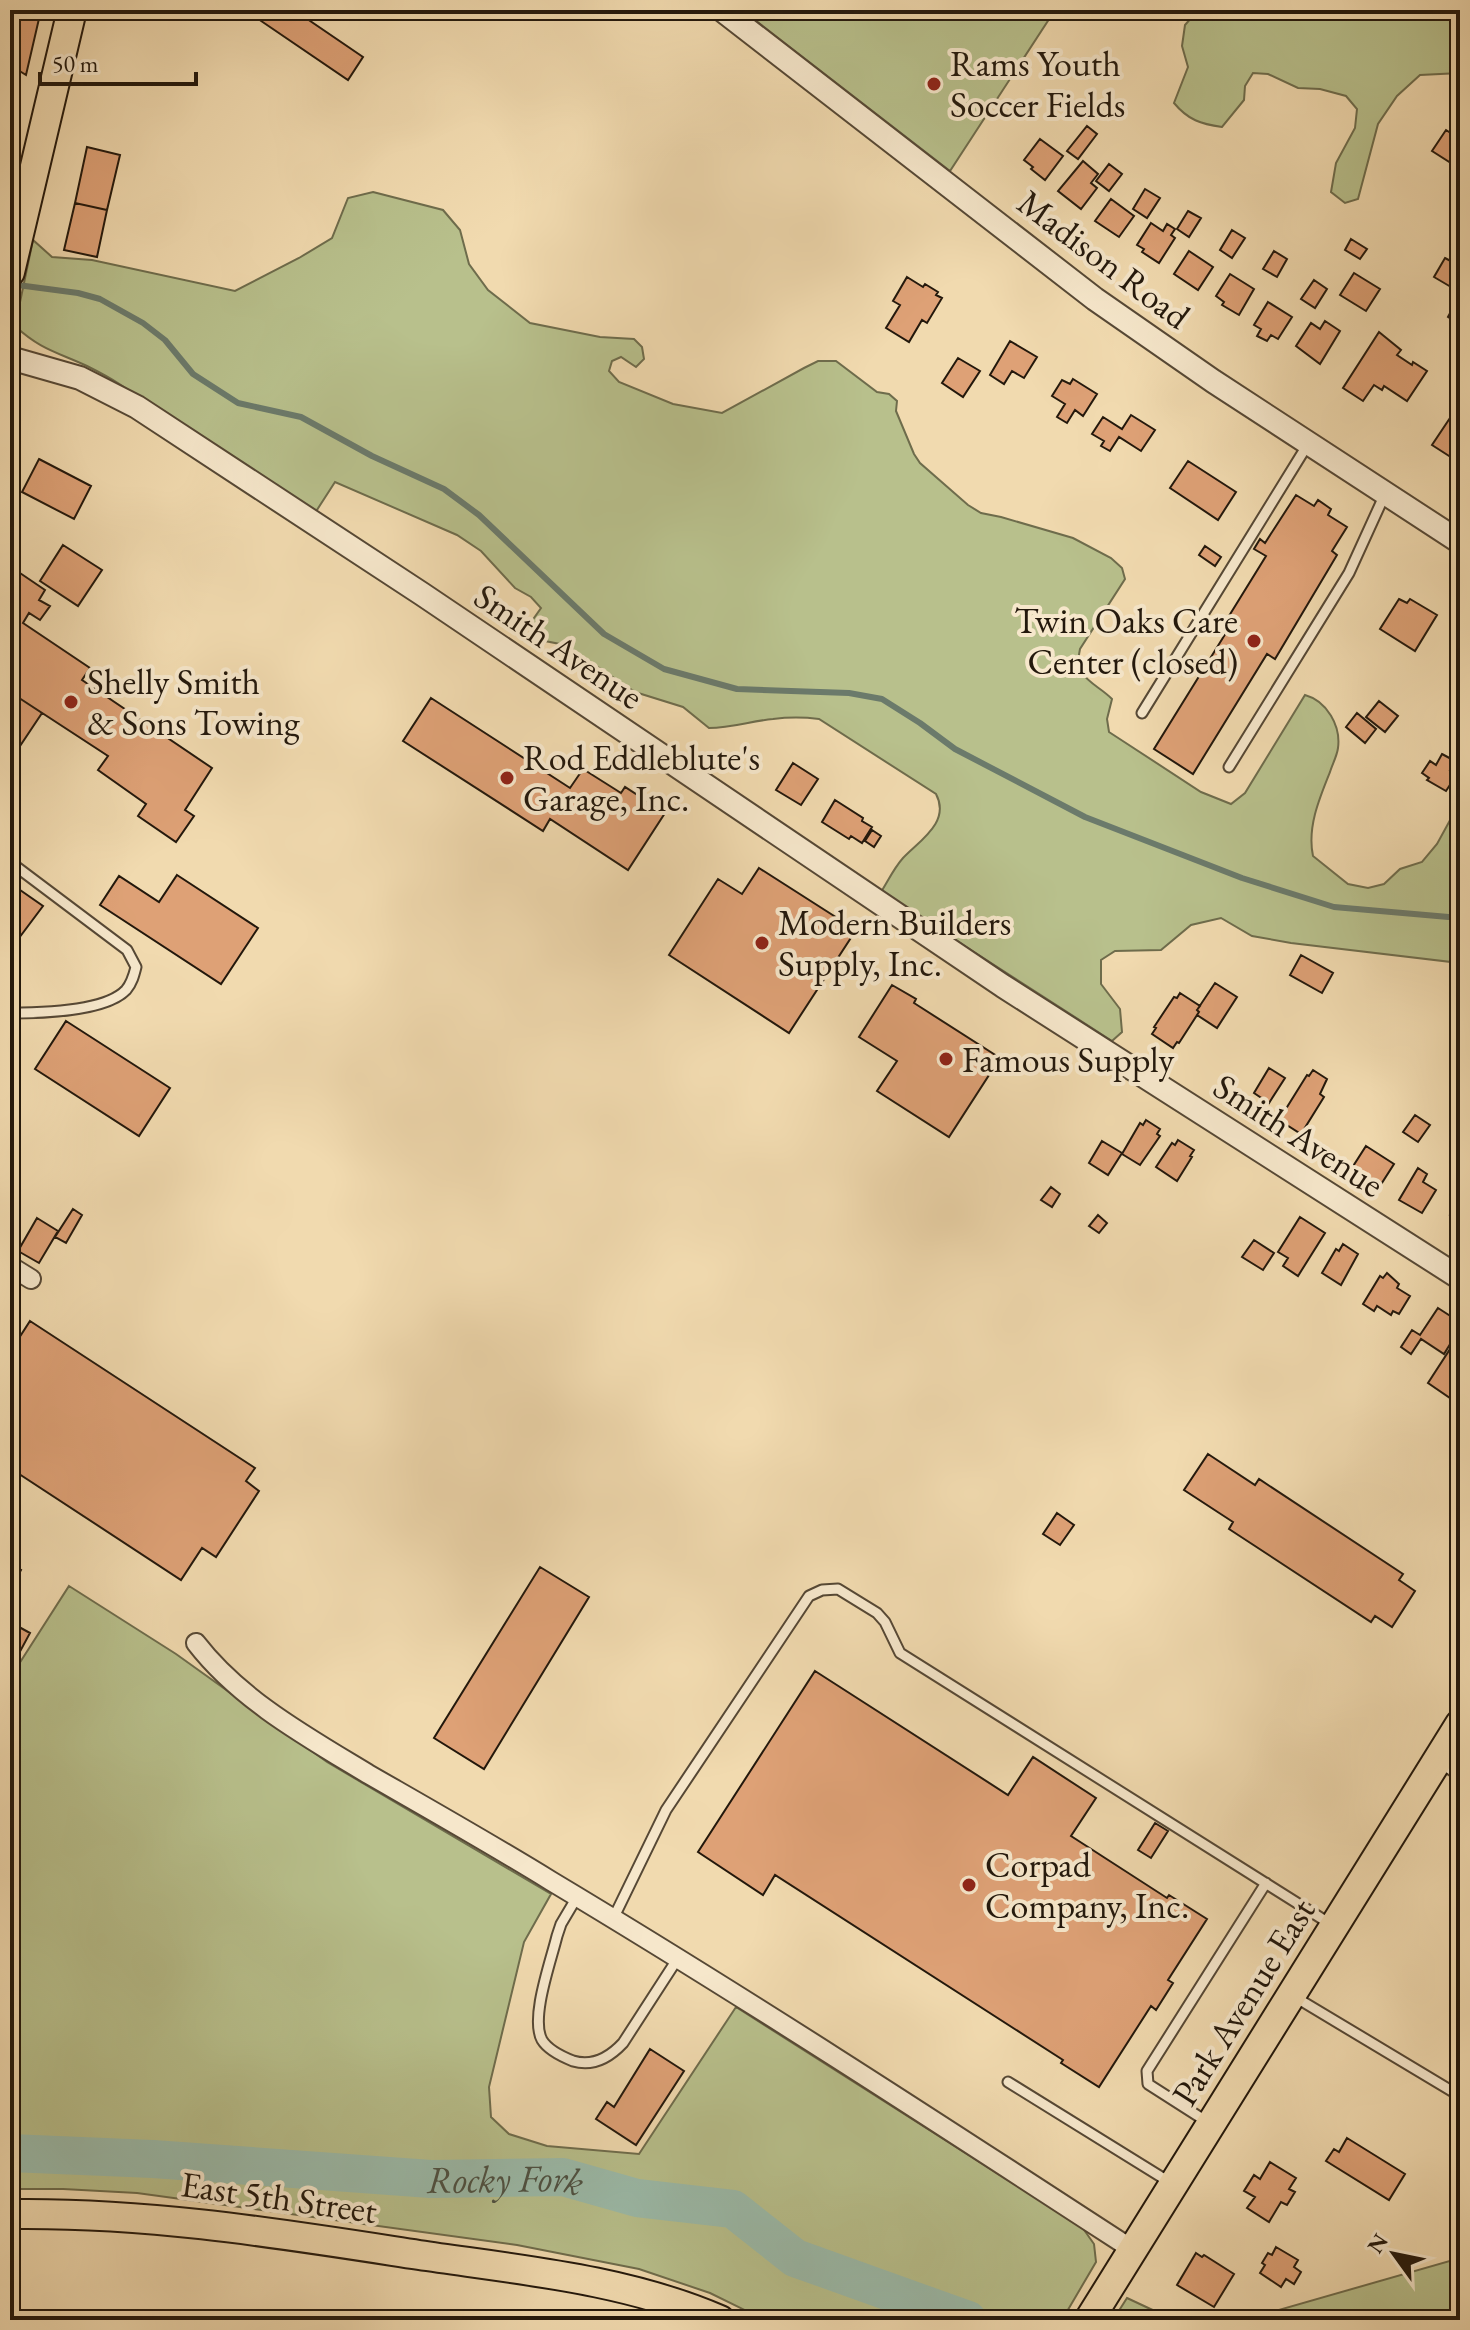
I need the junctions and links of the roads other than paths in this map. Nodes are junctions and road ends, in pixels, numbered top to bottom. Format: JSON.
{"nodes":[{"id":1,"x":72,"y":10,"type":"edge"},
{"id":2,"x":722,"y":10,"type":"edge"},
{"id":3,"x":16,"y":216,"type":"edge"},
{"id":4,"x":11,"y":265,"type":"edge"},
{"id":5,"x":10,"y":358,"type":"edge"},
{"id":6,"x":1308,"y":444,"type":"junction"},
{"id":7,"x":1385,"y":494,"type":"junction"},
{"id":8,"x":1460,"y":542,"type":"edge"},
{"id":9,"x":1142,"y":713,"type":"dead end"},
{"id":10,"x":1229,"y":767,"type":"dead end"},
{"id":11,"x":10,"y":862,"type":"edge"},
{"id":12,"x":10,"y":1013,"type":"edge"},
{"id":13,"x":10,"y":1266,"type":"edge"},
{"id":14,"x":1460,"y":1278,"type":"edge"},
{"id":15,"x":31,"y":1279,"type":"dead end"},
{"id":16,"x":196,"y":1643,"type":"dead end"},
{"id":17,"x":1460,"y":1724,"type":"edge"},
{"id":18,"x":1449,"y":1768,"type":"edge"},
{"id":19,"x":1266,"y":1883,"type":"junction"},
{"id":20,"x":577,"y":1897,"type":"junction"},
{"id":21,"x":613,"y":1919,"type":"junction"},
{"id":22,"x":1334,"y":1927,"type":"junction"},
{"id":23,"x":678,"y":1958,"type":"junction"},
{"id":24,"x":1292,"y":1996,"type":"junction"},
{"id":25,"x":1008,"y":2082,"type":"dead end"},
{"id":26,"x":1460,"y":2096,"type":"edge"},
{"id":27,"x":1212,"y":2125,"type":"junction"},
{"id":28,"x":1174,"y":2185,"type":"junction"},
{"id":29,"x":10,"y":2214,"type":"edge"},
{"id":30,"x":1133,"y":2250,"type":"junction"},
{"id":31,"x":720,"y":2320,"type":"edge"},
{"id":32,"x":1089,"y":2320,"type":"edge"}],
"edges":[{"from":1,"to":3,"type":"main road"},
{"from":2,"to":6,"type":"street","name":"Madison Road"},
{"from":3,"to":4,"type":"main road"},
{"from":5,"to":14,"type":"street","name":"Smith Avenue"},
{"from":6,"to":7,"type":"street","name":"Madison Road"},
{"from":6,"to":9,"type":"lane"},
{"from":7,"to":8,"type":"street","name":"Madison Road"},
{"from":7,"to":10,"type":"lane"},
{"from":11,"to":12,"type":"lane"},
{"from":13,"to":15,"type":"street"},
{"from":16,"to":20,"type":"street"},
{"from":17,"to":18,"type":"main road","name":"Park Avenue East"},
{"from":18,"to":22,"type":"main road","name":"Park Avenue East"},
{"from":19,"to":21,"type":"lane"},
{"from":19,"to":22,"type":"lane"},
{"from":19,"to":27,"type":"lane"},
{"from":20,"to":21,"type":"street"},
{"from":20,"to":23,"type":"lane"},
{"from":21,"to":23,"type":"street"},
{"from":22,"to":24,"type":"main road","name":"Park Avenue East"},
{"from":23,"to":30,"type":"street"},
{"from":24,"to":26,"type":"lane"},
{"from":24,"to":27,"type":"main road","name":"Park Avenue East"},
{"from":25,"to":28,"type":"lane"},
{"from":27,"to":28,"type":"main road","name":"Park Avenue East"},
{"from":28,"to":30,"type":"main road","name":"Park Avenue East"},
{"from":29,"to":31,"type":"main road","name":"East 5th Street"},
{"from":30,"to":32,"type":"main road","name":"Park Avenue East"}]}
